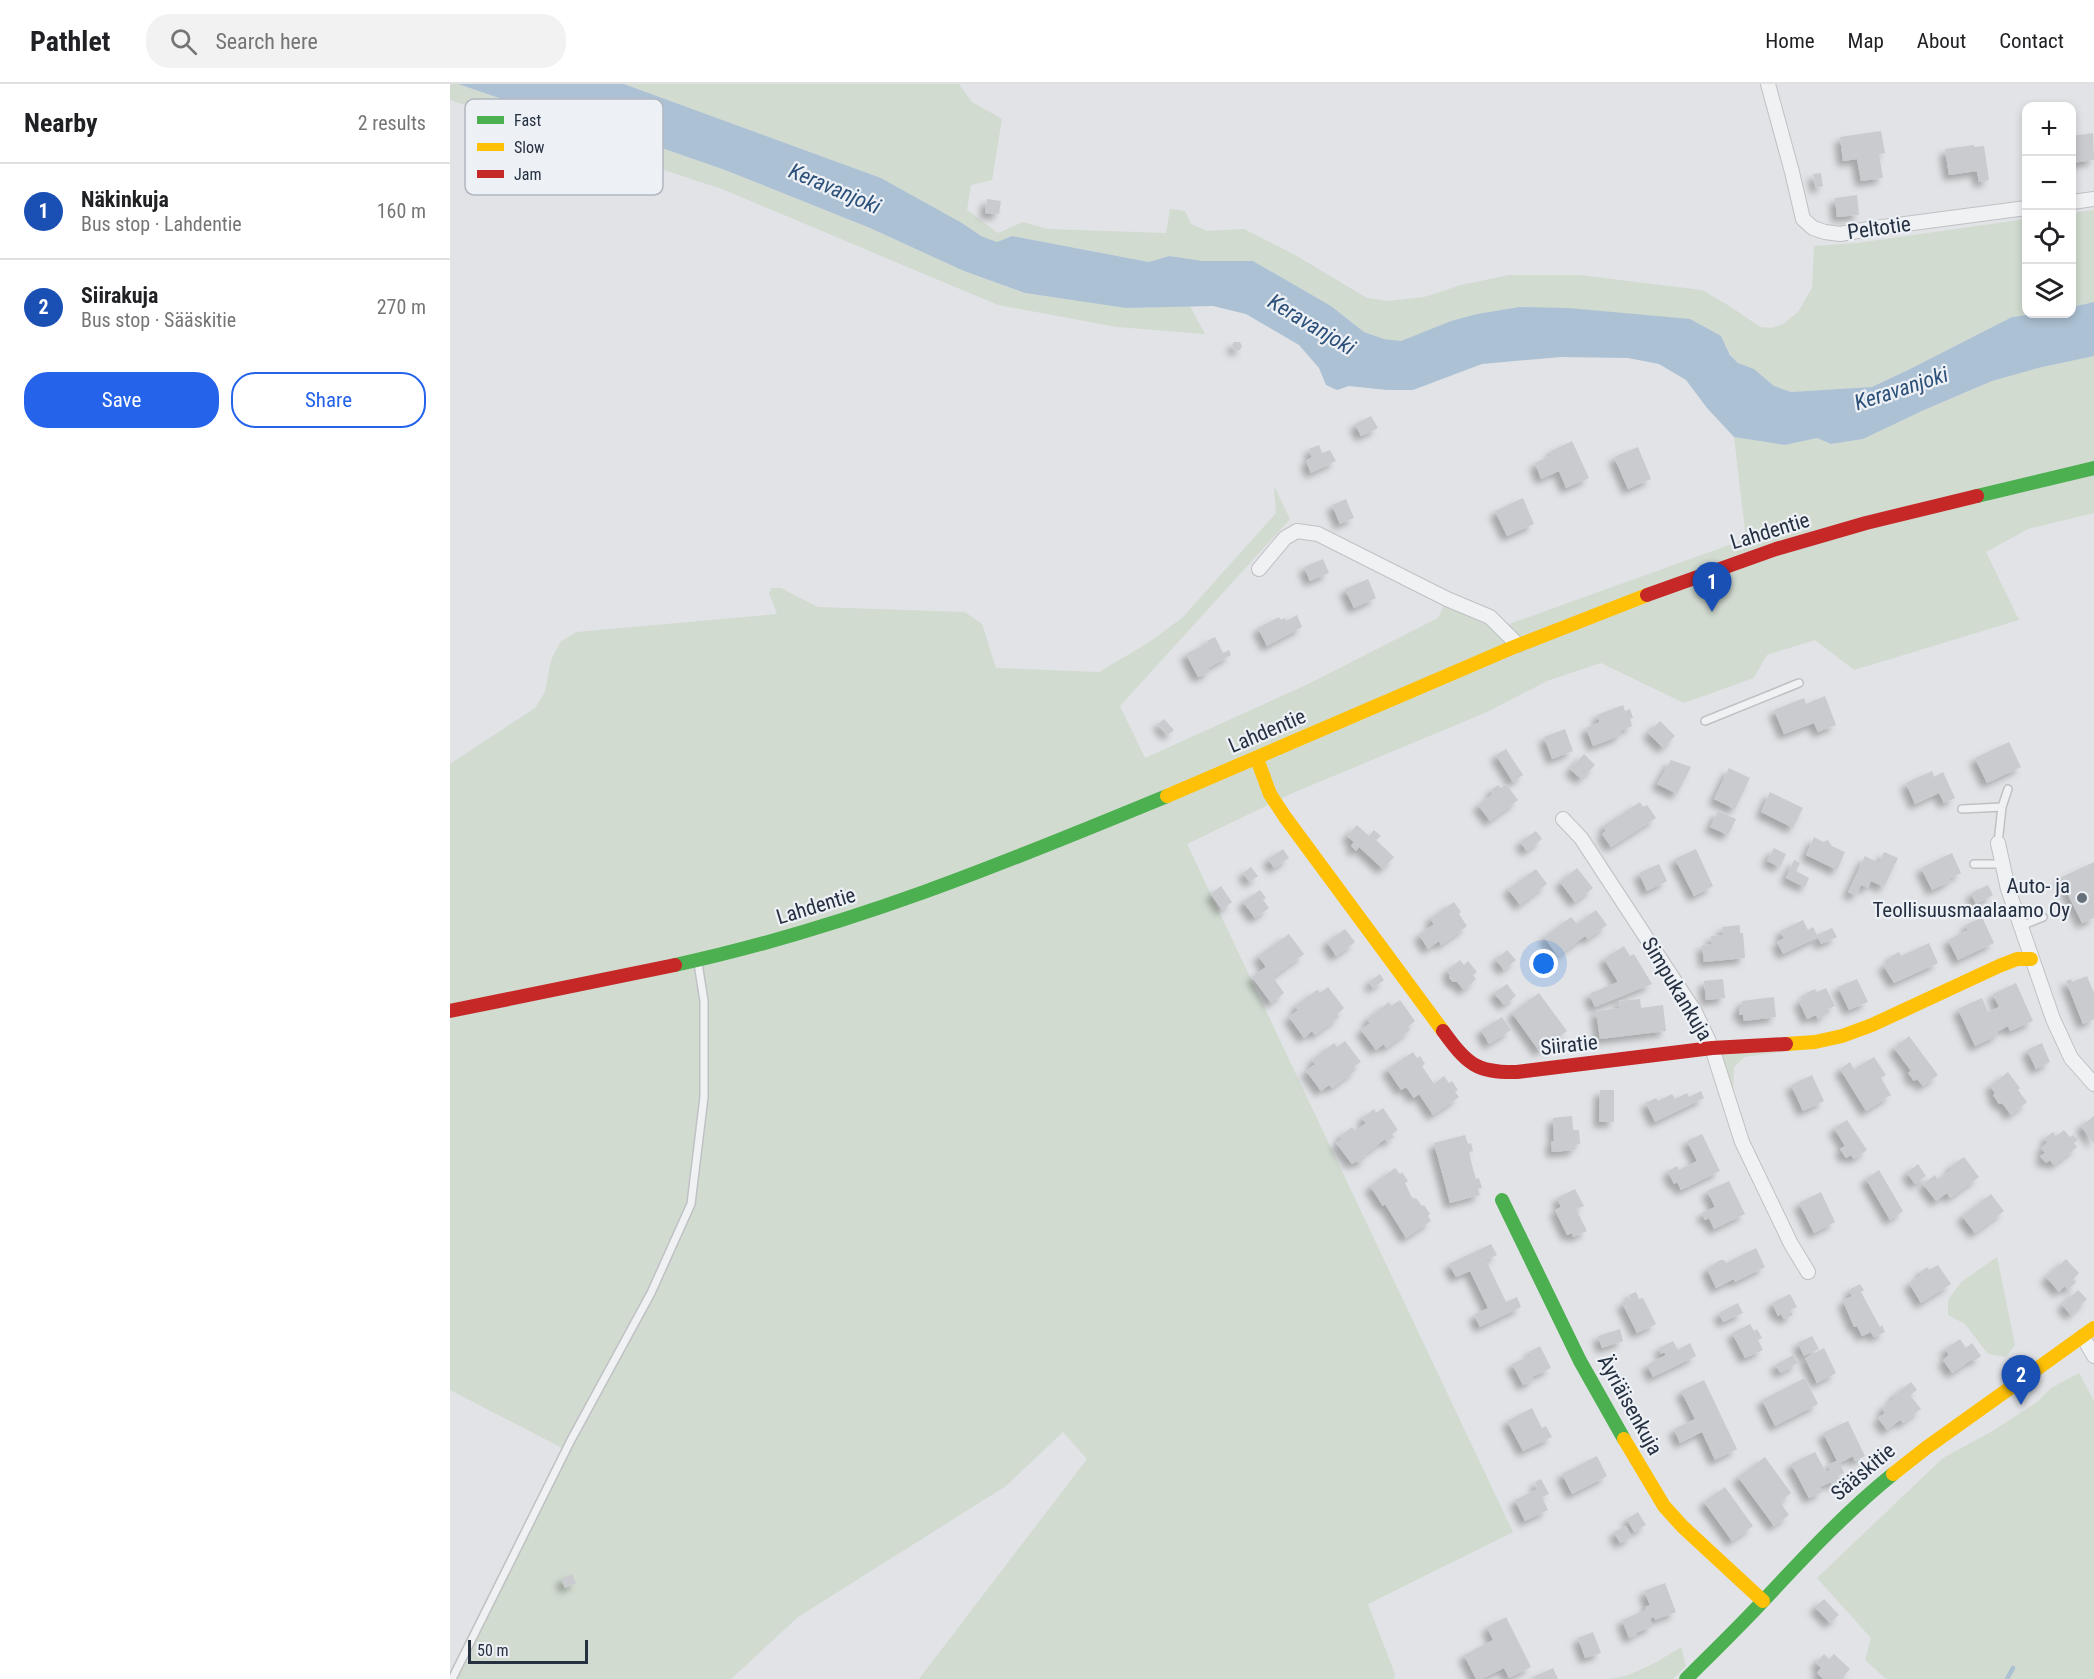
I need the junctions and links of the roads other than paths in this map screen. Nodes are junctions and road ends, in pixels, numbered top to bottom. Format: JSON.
{"nodes":[{"id":1,"x":1768,"y":84,"type":"edge"},
{"id":2,"x":2094,"y":200,"type":"edge"},
{"id":3,"x":2076,"y":202,"type":"edge"},
{"id":4,"x":2022,"y":209,"type":"edge"},
{"id":5,"x":2094,"y":468,"type":"edge"},
{"id":6,"x":1259,"y":569,"type":"dead end"},
{"id":7,"x":1518,"y":645,"type":"junction"},
{"id":8,"x":1799,"y":683,"type":"dead end"},
{"id":9,"x":1705,"y":721,"type":"dead end"},
{"id":10,"x":1257,"y":759,"type":"junction"},
{"id":11,"x":2008,"y":789,"type":"dead end"},
{"id":12,"x":2001,"y":807,"type":"junction"},
{"id":13,"x":1962,"y":809,"type":"dead end"},
{"id":14,"x":1563,"y":819,"type":"dead end"},
{"id":15,"x":1998,"y":843,"type":"joint"},
{"id":16,"x":1974,"y":864,"type":"dead end"},
{"id":17,"x":2001,"y":864,"type":"junction"},
{"id":18,"x":2043,"y":917,"type":"dead end"},
{"id":19,"x":2020,"y":927,"type":"junction"},
{"id":20,"x":2031,"y":959,"type":"junction"},
{"id":21,"x":698,"y":960,"type":"junction"},
{"id":22,"x":450,"y":1011,"type":"edge"},
{"id":23,"x":1712,"y":1048,"type":"junction"},
{"id":24,"x":2094,"y":1084,"type":"edge"},
{"id":25,"x":1502,"y":1200,"type":"dead end"},
{"id":26,"x":1808,"y":1272,"type":"dead end"},
{"id":27,"x":2088,"y":1332,"type":"edge"},
{"id":28,"x":2094,"y":1356,"type":"edge"},
{"id":29,"x":1763,"y":1601,"type":"junction"},
{"id":30,"x":1693,"y":1677,"type":"edge"},
{"id":31,"x":452,"y":1679,"type":"edge"}],
"edges":[{"from":1,"to":4,"type":"street","name":"Peltotie"},
{"from":2,"to":3,"type":"street"},
{"from":5,"to":7,"type":"street","name":"Lahdentie"},
{"from":6,"to":7,"type":"street"},
{"from":7,"to":10,"type":"street","name":"Lahdentie"},
{"from":8,"to":9,"type":"lane"},
{"from":10,"to":21,"type":"street","name":"Lahdentie"},
{"from":10,"to":23,"type":"street","name":"Siiratie"},
{"from":11,"to":12,"type":"lane"},
{"from":12,"to":13,"type":"lane"},
{"from":12,"to":15,"type":"lane"},
{"from":14,"to":23,"type":"street","name":"Simpukankuja"},
{"from":15,"to":17,"type":"street"},
{"from":16,"to":17,"type":"lane"},
{"from":17,"to":19,"type":"street"},
{"from":18,"to":19,"type":"lane"},
{"from":19,"to":20,"type":"street"},
{"from":20,"to":23,"type":"street","name":"Siiratie"},
{"from":20,"to":24,"type":"street"},
{"from":21,"to":22,"type":"street","name":"Lahdentie"},
{"from":21,"to":31,"type":"lane"},
{"from":23,"to":26,"type":"street","name":"Simpukankuja"},
{"from":25,"to":29,"type":"street","name":"Äyriäisenkuja"},
{"from":27,"to":28,"type":"street"},
{"from":27,"to":29,"type":"street","name":"Sääskitie"},
{"from":29,"to":30,"type":"street","name":"Sääskitie"}]}
